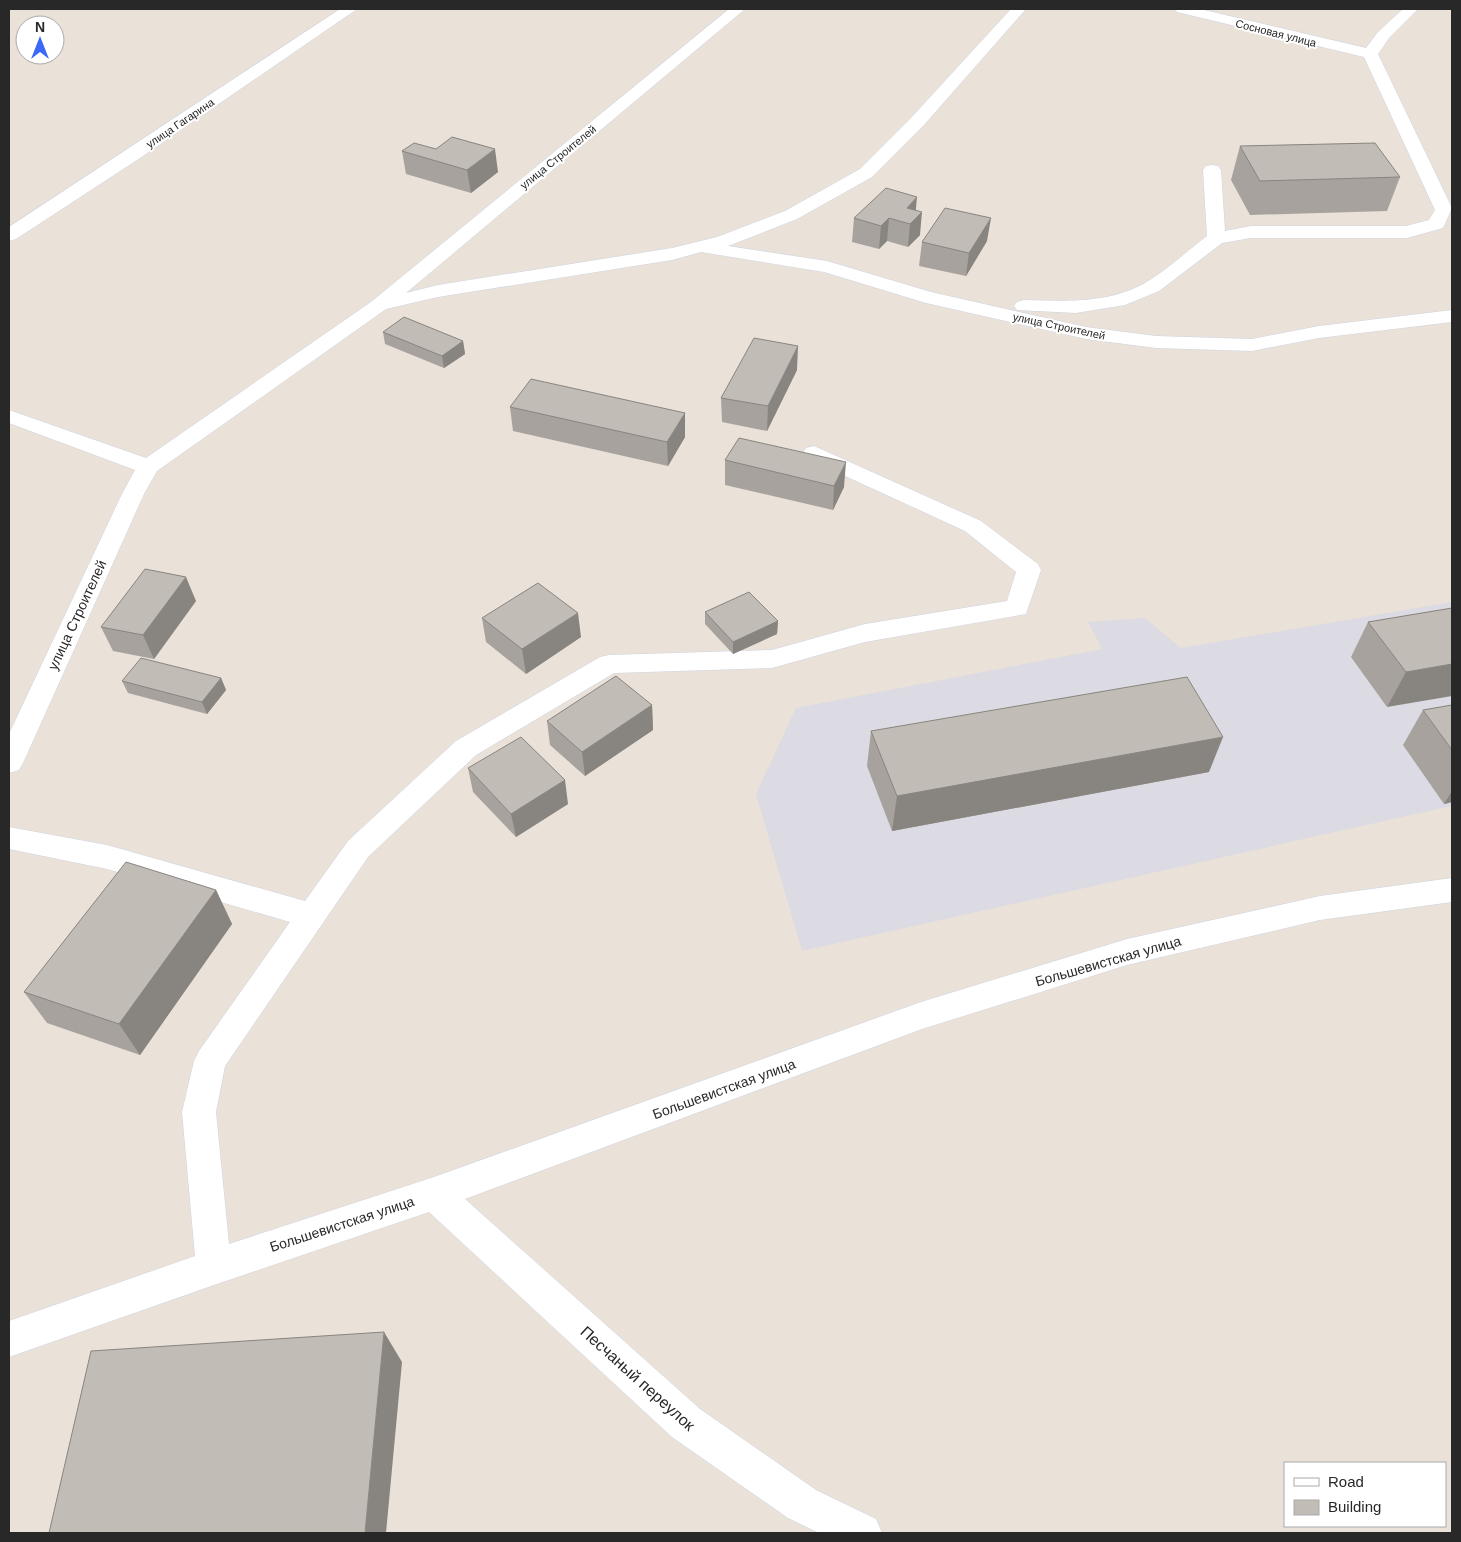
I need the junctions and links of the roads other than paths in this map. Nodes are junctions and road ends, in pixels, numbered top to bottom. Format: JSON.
{"nodes":[{"id":1,"x":350,"y":9,"type":"edge"},
{"id":2,"x":738,"y":9,"type":"edge"},
{"id":3,"x":1019,"y":9,"type":"edge"},
{"id":4,"x":1182,"y":9,"type":"edge"},
{"id":5,"x":1411,"y":9,"type":"edge"},
{"id":6,"x":1370,"y":54,"type":"junction"},
{"id":7,"x":1212,"y":170,"type":"dead end"},
{"id":8,"x":9,"y":235,"type":"edge"},
{"id":9,"x":1216,"y":238,"type":"junction"},
{"id":10,"x":702,"y":247,"type":"junction"},
{"id":11,"x":960,"y":304,"type":"junction"},
{"id":12,"x":378,"y":306,"type":"junction"},
{"id":13,"x":1452,"y":316,"type":"edge"},
{"id":14,"x":9,"y":416,"type":"edge"},
{"id":15,"x":814,"y":454,"type":"edge"},
{"id":16,"x":148,"y":467,"type":"junction"},
{"id":17,"x":9,"y":763,"type":"edge"},
{"id":18,"x":9,"y":838,"type":"edge"},
{"id":19,"x":1452,"y":890,"type":"edge"},
{"id":20,"x":312,"y":915,"type":"junction"},
{"id":21,"x":434,"y":1194,"type":"junction"},
{"id":22,"x":214,"y":1267,"type":"junction"},
{"id":23,"x":9,"y":1339,"type":"edge"},
{"id":24,"x":862,"y":1533,"type":"edge"}],
"edges":[{"from":1,"to":8,"type":"street","name":"улица Гагарина"},
{"from":2,"to":12,"type":"street","name":"улица Строителей"},
{"from":3,"to":10,"type":"street","name":"улица Строителей"},
{"from":4,"to":6,"type":"street","name":"Сосновая улица"},
{"from":5,"to":6,"type":"street"},
{"from":6,"to":9,"type":"street"},
{"from":7,"to":9,"type":"street"},
{"from":9,"to":11,"type":"street"},
{"from":10,"to":11,"type":"street","name":"улица Строителей"},
{"from":10,"to":12,"type":"street","name":"улица Строителей"},
{"from":11,"to":13,"type":"street","name":"улица Строителей"},
{"from":12,"to":16,"type":"street","name":"улица Строителей"},
{"from":14,"to":16,"type":"street"},
{"from":15,"to":20,"type":"street"},
{"from":16,"to":17,"type":"street","name":"улица Строителей"},
{"from":18,"to":20,"type":"street"},
{"from":19,"to":21,"type":"street","name":"Большевистская улица"},
{"from":20,"to":22,"type":"street"},
{"from":21,"to":22,"type":"street","name":"Большевистская улица"},
{"from":21,"to":24,"type":"street","name":"Песчаный переулок"},
{"from":22,"to":23,"type":"street","name":"Большевистская улица"}]}
